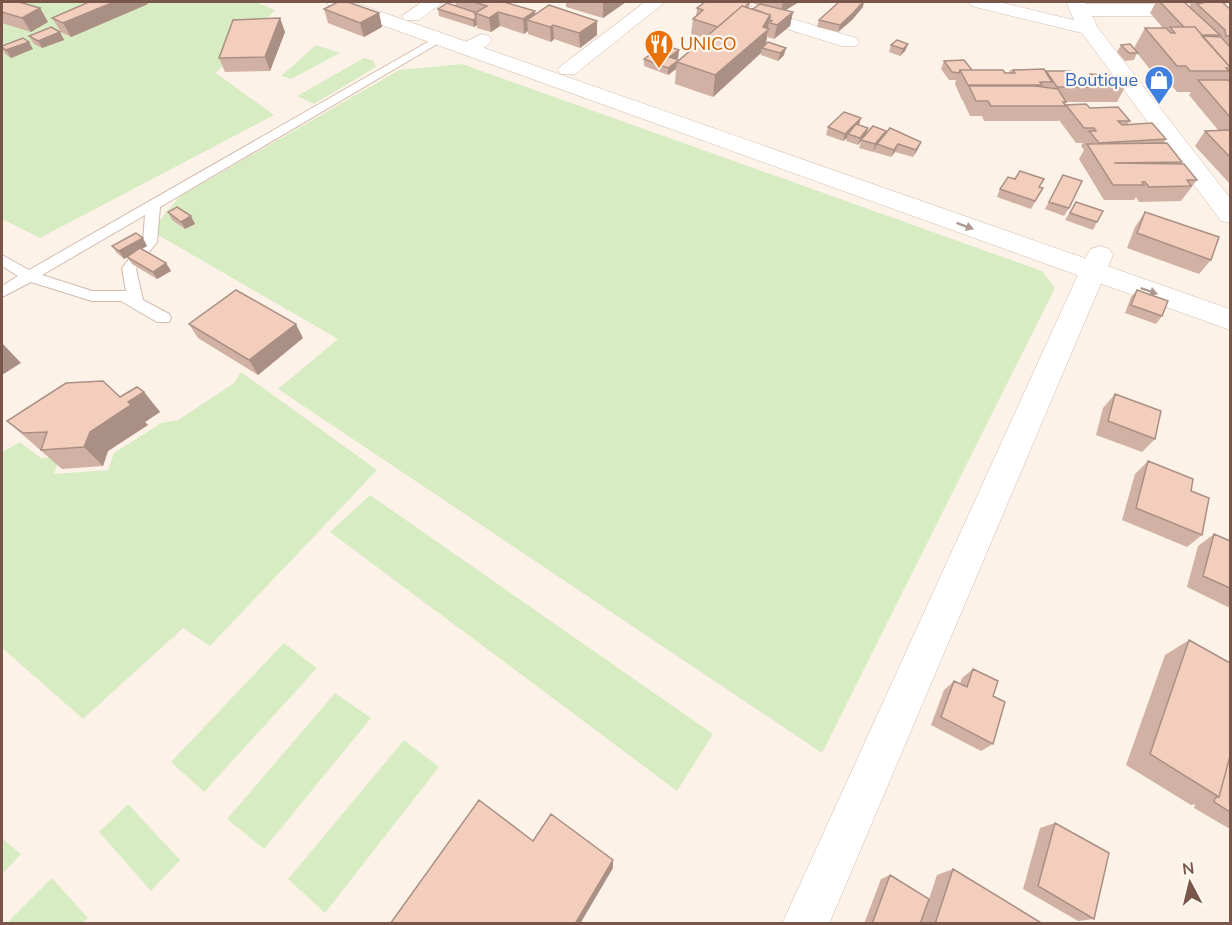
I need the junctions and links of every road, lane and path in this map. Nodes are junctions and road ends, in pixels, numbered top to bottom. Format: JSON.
{"nodes":[{"id":1,"x":336,"y":2,"type":"edge"},
{"id":2,"x":372,"y":2,"type":"edge"},
{"id":3,"x":434,"y":2,"type":"edge"},
{"id":4,"x":656,"y":2,"type":"edge"},
{"id":5,"x":718,"y":2,"type":"edge"},
{"id":6,"x":978,"y":2,"type":"edge"},
{"id":7,"x":1217,"y":7,"type":"edge"},
{"id":8,"x":1082,"y":14,"type":"edge"},
{"id":9,"x":412,"y":16,"type":"junction"},
{"id":10,"x":1230,"y":26,"type":"edge"},
{"id":11,"x":440,"y":38,"type":"junction"},
{"id":12,"x":849,"y":42,"type":"dead end"},
{"id":13,"x":475,"y":44,"type":"junction"},
{"id":14,"x":568,"y":70,"type":"junction"},
{"id":15,"x":153,"y":203,"type":"junction"},
{"id":16,"x":1230,"y":215,"type":"edge"},
{"id":17,"x":2,"y":260,"type":"edge"},
{"id":18,"x":1096,"y":263,"type":"junction"},
{"id":19,"x":28,"y":276,"type":"junction"},
{"id":20,"x":2,"y":292,"type":"edge"},
{"id":21,"x":136,"y":301,"type":"junction"},
{"id":22,"x":1230,"y":302,"type":"edge"},
{"id":23,"x":163,"y":318,"type":"dead end"},
{"id":24,"x":1230,"y":320,"type":"edge"},
{"id":25,"x":805,"y":924,"type":"edge"}],
"edges":[{"from":1,"to":11,"type":"main road"},
{"from":2,"to":9,"type":"main road"},
{"from":3,"to":9,"type":"main road"},
{"from":4,"to":14,"type":"main road"},
{"from":5,"to":12,"type":"main road"},
{"from":6,"to":8,"type":"main road"},
{"from":7,"to":8,"type":"main road"},
{"from":7,"to":10,"type":"main road"},
{"from":8,"to":16,"type":"main road"},
{"from":9,"to":13,"type":"main road"},
{"from":11,"to":13,"type":"main road"},
{"from":11,"to":15,"type":"lane"},
{"from":13,"to":14,"type":"main road"},
{"from":13,"to":18,"type":"main road","one_way":true},
{"from":14,"to":18,"type":"main road"},
{"from":15,"to":19,"type":"lane"},
{"from":15,"to":21,"type":"lane"},
{"from":17,"to":19,"type":"lane"},
{"from":18,"to":22,"type":"main road"},
{"from":18,"to":24,"type":"main road","one_way":true},
{"from":18,"to":25,"type":"main road"},
{"from":19,"to":20,"type":"lane"},
{"from":19,"to":21,"type":"lane"},
{"from":21,"to":23,"type":"lane"}]}
